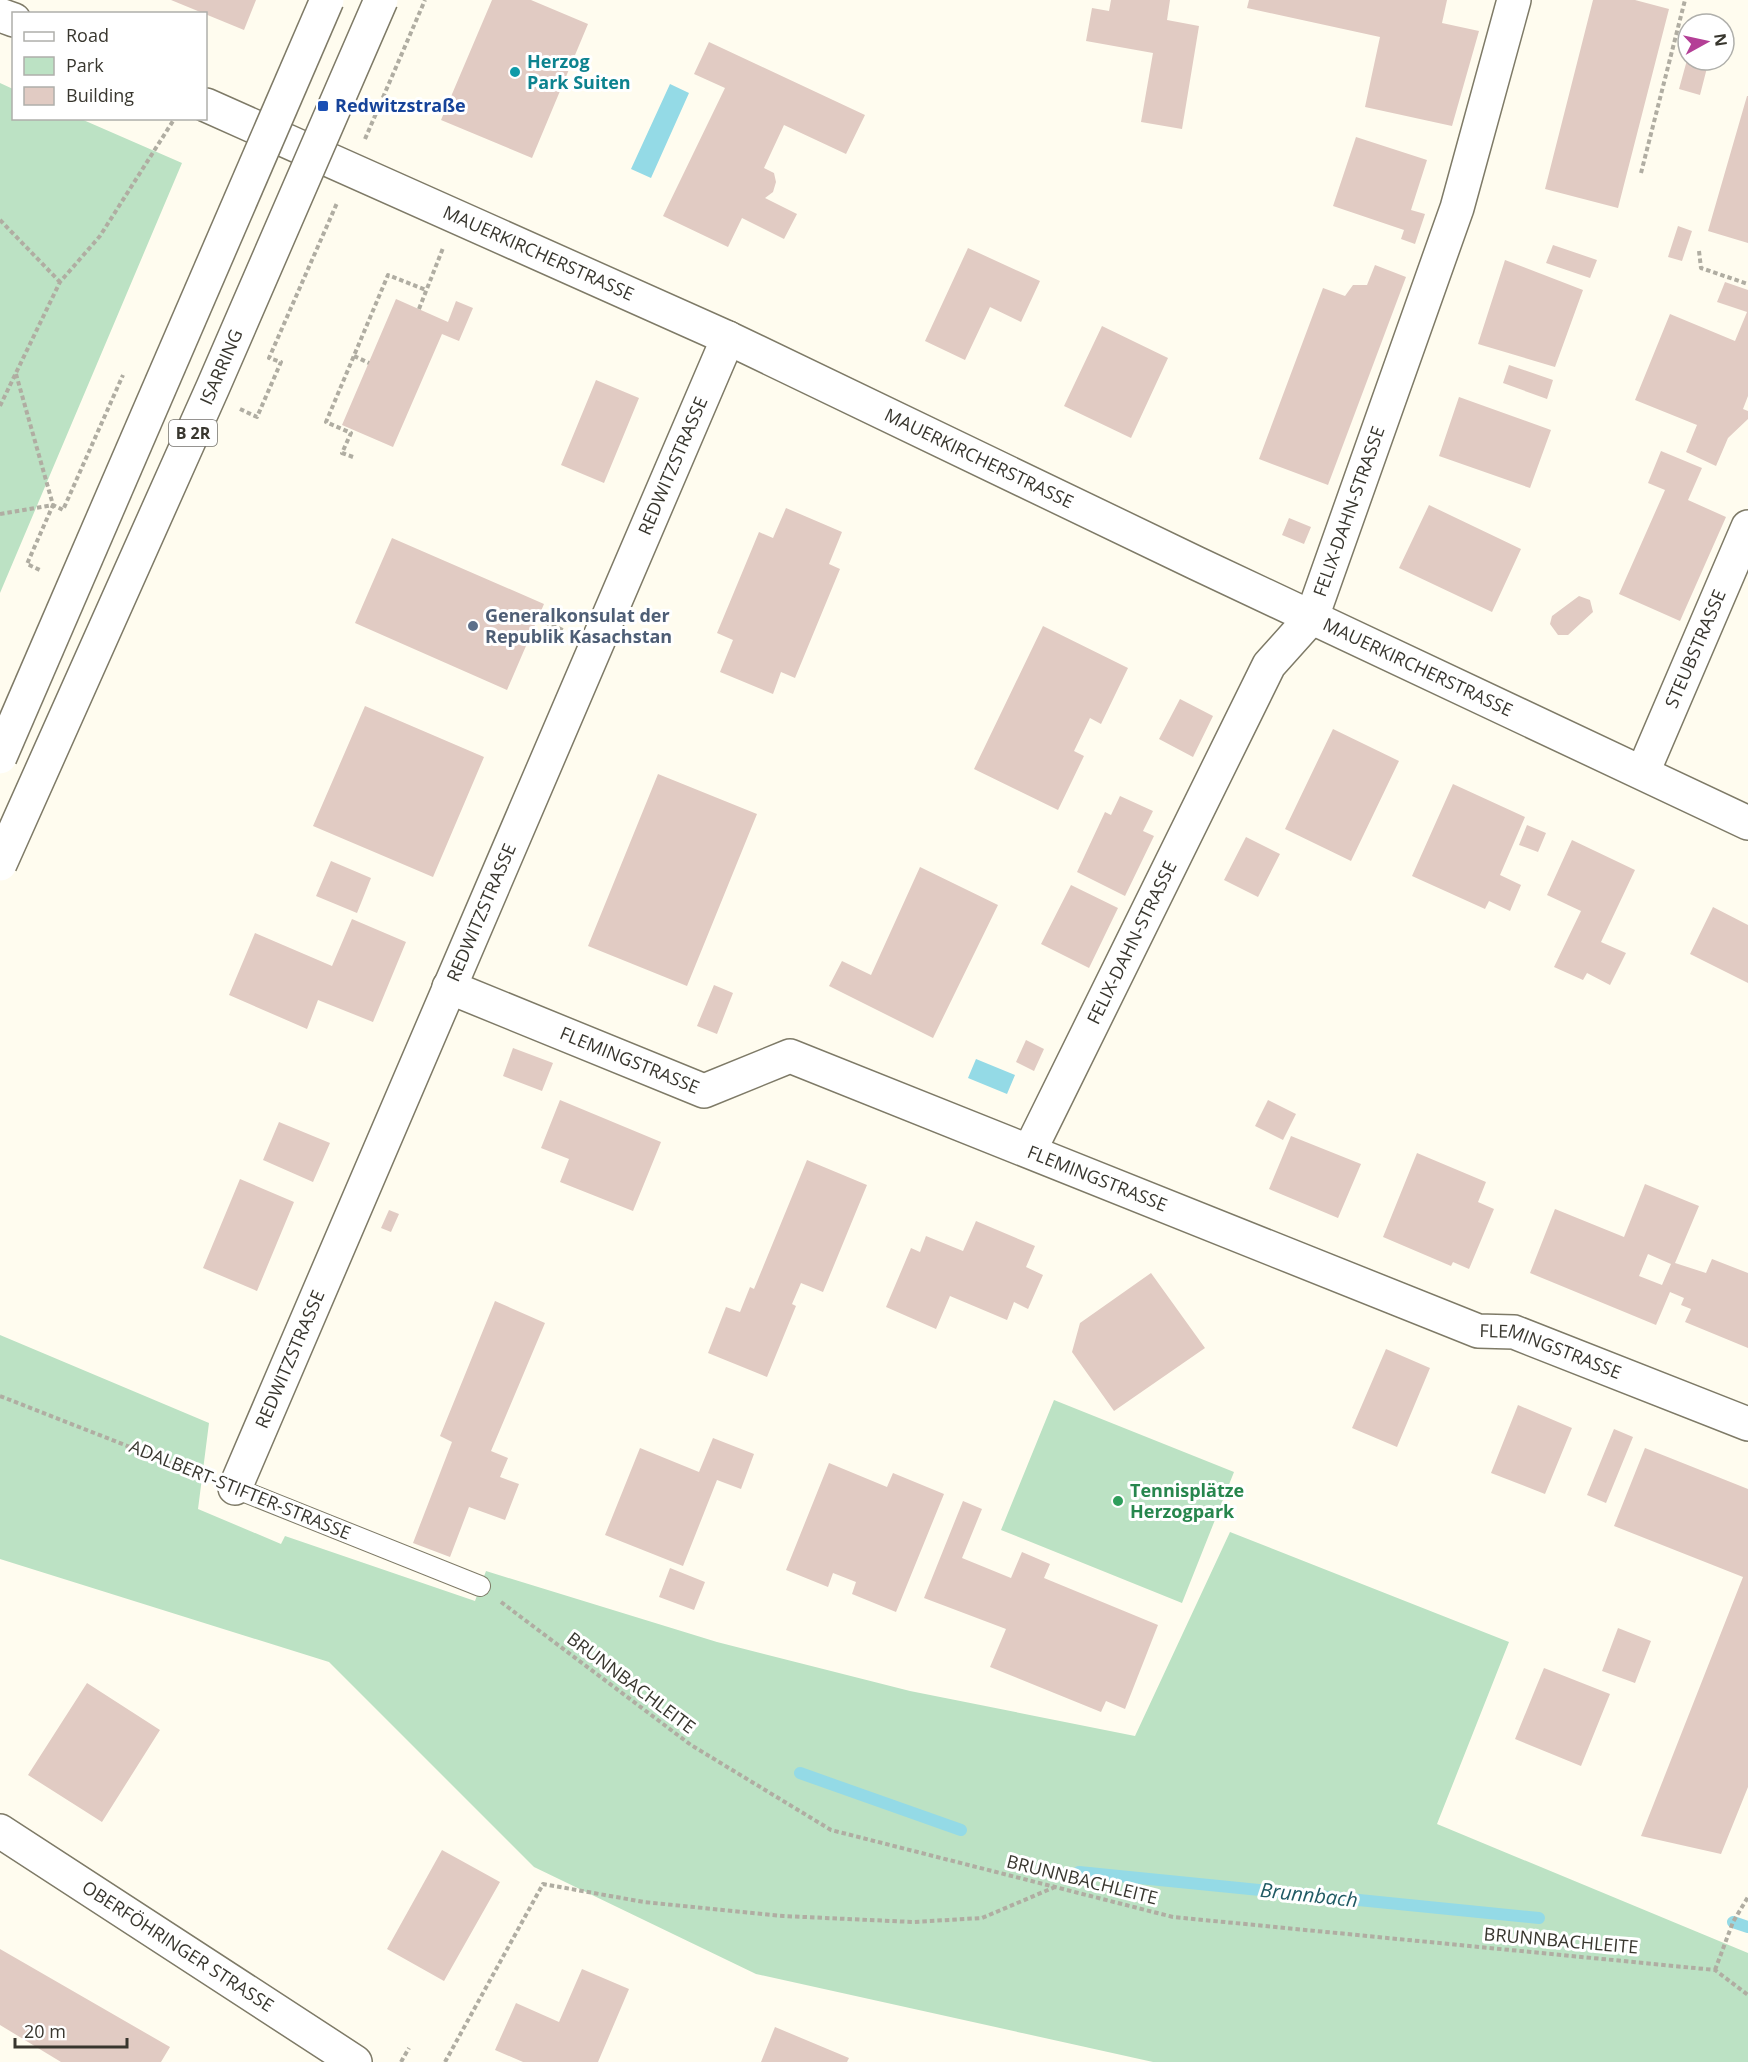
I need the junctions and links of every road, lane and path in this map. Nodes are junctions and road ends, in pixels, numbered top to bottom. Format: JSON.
{"nodes":[{"id":1,"x":327,"y":0,"type":"edge"},
{"id":2,"x":381,"y":0,"type":"edge"},
{"id":3,"x":425,"y":0,"type":"edge"},
{"id":4,"x":1514,"y":0,"type":"edge"},
{"id":5,"x":1686,"y":0,"type":"edge"},
{"id":6,"x":207,"y":105,"type":"edge"},
{"id":7,"x":174,"y":120,"type":"edge"},
{"id":8,"x":351,"y":169,"type":"junction"},
{"id":9,"x":1641,"y":173,"type":"dead end"},
{"id":10,"x":457,"y":215,"type":"junction"},
{"id":11,"x":0,"y":220,"type":"edge"},
{"id":12,"x":1699,"y":251,"type":"dead end"},
{"id":13,"x":60,"y":282,"type":"junction"},
{"id":14,"x":1748,"y":284,"type":"edge"},
{"id":15,"x":426,"y":290,"type":"junction"},
{"id":16,"x":418,"y":309,"type":"dead end"},
{"id":17,"x":728,"y":338,"type":"junction"},
{"id":18,"x":354,"y":357,"type":"junction"},
{"id":19,"x":369,"y":363,"type":"dead end"},
{"id":20,"x":125,"y":369,"type":"dead end"},
{"id":21,"x":16,"y":374,"type":"junction"},
{"id":22,"x":0,"y":406,"type":"edge"},
{"id":23,"x":237,"y":407,"type":"dead end"},
{"id":24,"x":353,"y":457,"type":"dead end"},
{"id":25,"x":53,"y":505,"type":"junction"},
{"id":26,"x":0,"y":514,"type":"edge"},
{"id":27,"x":1748,"y":527,"type":"edge"},
{"id":28,"x":45,"y":573,"type":"dead end"},
{"id":29,"x":1312,"y":617,"type":"junction"},
{"id":30,"x":0,"y":757,"type":"edge"},
{"id":31,"x":1643,"y":772,"type":"junction"},
{"id":32,"x":1748,"y":823,"type":"edge"},
{"id":33,"x":0,"y":864,"type":"edge"},
{"id":34,"x":449,"y":987,"type":"junction"},
{"id":35,"x":1030,"y":1150,"type":"junction"},
{"id":36,"x":0,"y":1396,"type":"edge"},
{"id":37,"x":1748,"y":1424,"type":"edge"},
{"id":38,"x":235,"y":1488,"type":"junction"},
{"id":39,"x":480,"y":1586,"type":"joint"},
{"id":40,"x":0,"y":1831,"type":"edge"},
{"id":41,"x":1055,"y":1887,"type":"junction"},
{"id":42,"x":1748,"y":1898,"type":"edge"},
{"id":43,"x":1715,"y":1970,"type":"junction"},
{"id":44,"x":1748,"y":1995,"type":"edge"},
{"id":45,"x":409,"y":2048,"type":"dead end"},
{"id":46,"x":355,"y":2062,"type":"edge"},
{"id":47,"x":401,"y":2062,"type":"edge"},
{"id":48,"x":445,"y":2062,"type":"edge"}],
"edges":[{"from":1,"to":30,"type":"main road","number":"B 2R","bridge":true},
{"from":2,"to":33,"type":"main road","name":"ISARRING","number":"B 2R","bridge":true},
{"from":3,"to":8,"type":"path"},
{"from":4,"to":29,"type":"main road","name":"FELIX-DAHN-STRASSE"},
{"from":5,"to":9,"type":"path"},
{"from":6,"to":8,"type":"main road","name":"MAUERKIRCHERSTRASSE"},
{"from":7,"to":13,"type":"path"},
{"from":8,"to":10,"type":"main road","name":"MAUERKIRCHERSTRASSE"},
{"from":8,"to":23,"type":"path"},
{"from":10,"to":15,"type":"path"},
{"from":10,"to":17,"type":"main road","name":"MAUERKIRCHERSTRASSE"},
{"from":11,"to":13,"type":"path"},
{"from":12,"to":14,"type":"path"},
{"from":13,"to":21,"type":"path"},
{"from":15,"to":16,"type":"path"},
{"from":15,"to":18,"type":"path"},
{"from":17,"to":29,"type":"main road","name":"MAUERKIRCHERSTRASSE"},
{"from":17,"to":34,"type":"main road","name":"REDWITZSTRASSE"},
{"from":18,"to":19,"type":"path"},
{"from":18,"to":24,"type":"path"},
{"from":20,"to":25,"type":"path"},
{"from":21,"to":22,"type":"path"},
{"from":21,"to":25,"type":"path"},
{"from":25,"to":26,"type":"path"},
{"from":25,"to":28,"type":"path"},
{"from":27,"to":31,"type":"main road","name":"STEUBSTRASSE"},
{"from":29,"to":31,"type":"main road","name":"MAUERKIRCHERSTRASSE"},
{"from":29,"to":35,"type":"main road","name":"FELIX-DAHN-STRASSE"},
{"from":31,"to":32,"type":"main road","name":"MAUERKIRCHERSTRASSE"},
{"from":34,"to":35,"type":"main road","name":"FLEMINGSTRASSE"},
{"from":34,"to":38,"type":"main road","name":"REDWITZSTRASSE"},
{"from":35,"to":37,"type":"main road","name":"FLEMINGSTRASSE"},
{"from":36,"to":38,"type":"path","name":"ADALBERT-STIFTER-STRASSE"},
{"from":38,"to":39,"type":"lane","name":"ADALBERT-STIFTER-STRASSE"},
{"from":39,"to":41,"type":"path","name":"BRUNNBACHLEITE"},
{"from":40,"to":46,"type":"main road","name":"OBERFÖHRINGER STRASSE"},
{"from":41,"to":43,"type":"path","name":"BRUNNBACHLEITE"},
{"from":41,"to":48,"type":"path"},
{"from":42,"to":43,"type":"path"},
{"from":43,"to":44,"type":"path"},
{"from":45,"to":47,"type":"path"}]}
